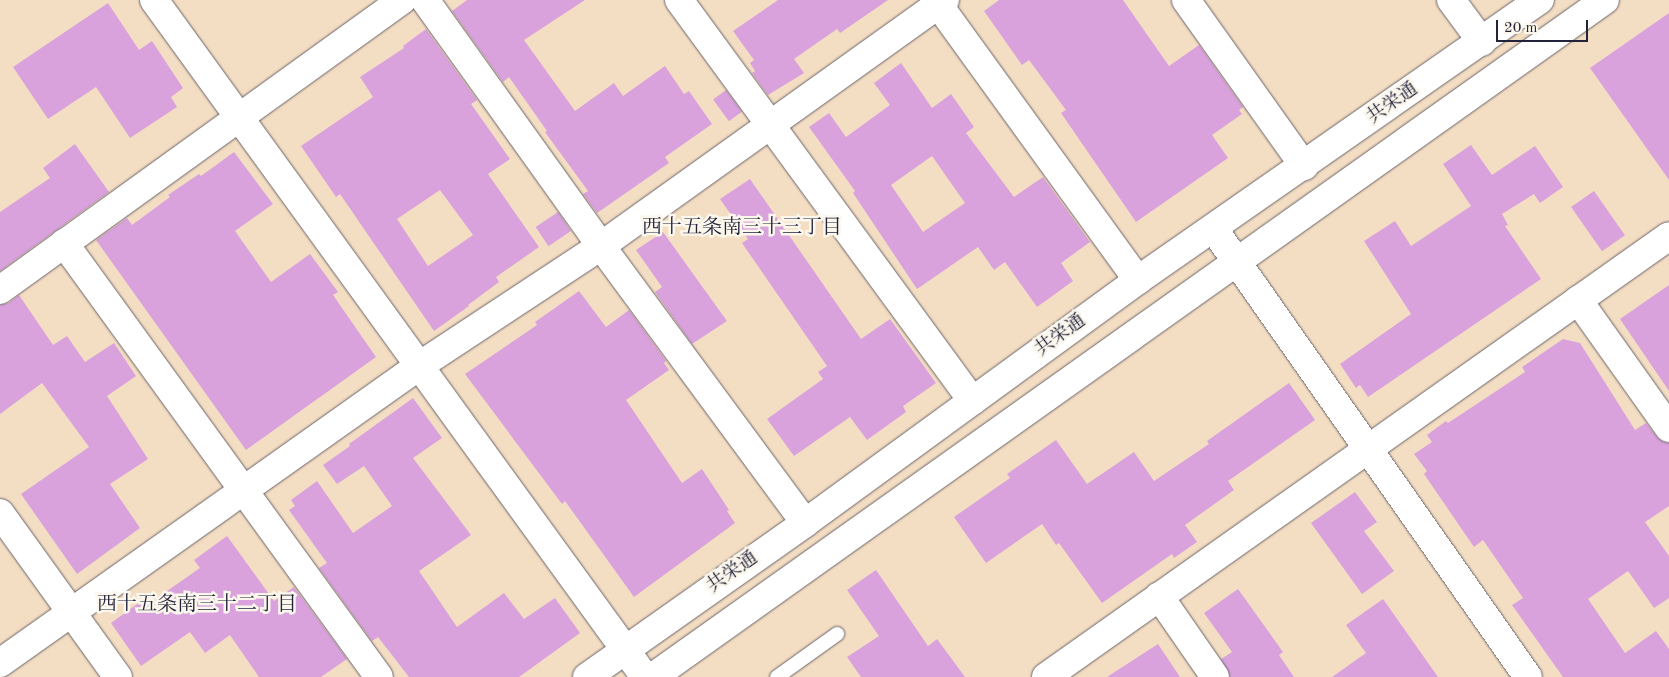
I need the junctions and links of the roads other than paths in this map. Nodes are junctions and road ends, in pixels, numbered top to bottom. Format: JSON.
{"nodes":[{"id":1,"x":154,"y":0,"type":"edge"},
{"id":2,"x":402,"y":0,"type":"edge"},
{"id":3,"x":425,"y":0,"type":"edge"},
{"id":4,"x":679,"y":0,"type":"edge"},
{"id":5,"x":1186,"y":0,"type":"edge"},
{"id":6,"x":1451,"y":0,"type":"edge"},
{"id":7,"x":1540,"y":0,"type":"edge"},
{"id":8,"x":1605,"y":0,"type":"edge"},
{"id":9,"x":940,"y":2,"type":"edge"},
{"id":10,"x":1482,"y":42,"type":"junction"},
{"id":11,"x":238,"y":118,"type":"junction"},
{"id":12,"x":771,"y":124,"type":"junction"},
{"id":13,"x":1304,"y":166,"type":"junction"},
{"id":14,"x":1213,"y":228,"type":"junction"},
{"id":15,"x":1669,"y":236,"type":"edge"},
{"id":16,"x":64,"y":243,"type":"junction"},
{"id":17,"x":601,"y":246,"type":"junction"},
{"id":18,"x":1236,"y":261,"type":"junction"},
{"id":19,"x":1138,"y":280,"type":"junction"},
{"id":20,"x":0,"y":290,"type":"edge"},
{"id":21,"x":1578,"y":300,"type":"junction"},
{"id":22,"x":419,"y":366,"type":"junction"},
{"id":23,"x":972,"y":401,"type":"junction"},
{"id":24,"x":1669,"y":428,"type":"edge"},
{"id":25,"x":1368,"y":449,"type":"junction"},
{"id":26,"x":245,"y":490,"type":"junction"},
{"id":27,"x":0,"y":513,"type":"edge"},
{"id":28,"x":805,"y":522,"type":"junction"},
{"id":29,"x":1159,"y":596,"type":"junction"},
{"id":30,"x":72,"y":612,"type":"junction"},
{"id":31,"x":836,"y":634,"type":"dead end"},
{"id":32,"x":624,"y":649,"type":"junction"},
{"id":33,"x":0,"y":663,"type":"edge"},
{"id":34,"x":118,"y":677,"type":"edge"},
{"id":35,"x":379,"y":677,"type":"edge"},
{"id":36,"x":586,"y":677,"type":"edge"},
{"id":37,"x":645,"y":677,"type":"edge"},
{"id":38,"x":653,"y":677,"type":"edge"},
{"id":39,"x":777,"y":677,"type":"edge"},
{"id":40,"x":1046,"y":677,"type":"edge"},
{"id":41,"x":1215,"y":677,"type":"edge"},
{"id":42,"x":1528,"y":677,"type":"edge"}],
"edges":[{"from":1,"to":11,"type":"street"},
{"from":2,"to":11,"type":"street"},
{"from":3,"to":17,"type":"street"},
{"from":4,"to":12,"type":"street"},
{"from":5,"to":13,"type":"street"},
{"from":6,"to":10,"type":"street"},
{"from":7,"to":10,"type":"street","name":"共栄通"},
{"from":8,"to":18,"type":"street","name":"共栄通"},
{"from":9,"to":12,"type":"street"},
{"from":9,"to":19,"type":"street"},
{"from":10,"to":13,"type":"street","name":"共栄通"},
{"from":11,"to":16,"type":"street"},
{"from":11,"to":22,"type":"street"},
{"from":12,"to":17,"type":"street"},
{"from":12,"to":23,"type":"street"},
{"from":13,"to":14,"type":"street","name":"共栄通"},
{"from":14,"to":18,"type":"street"},
{"from":14,"to":19,"type":"street","name":"共栄通"},
{"from":15,"to":21,"type":"street"},
{"from":16,"to":20,"type":"street"},
{"from":16,"to":26,"type":"street"},
{"from":17,"to":22,"type":"street"},
{"from":17,"to":28,"type":"street"},
{"from":18,"to":25,"type":"street"},
{"from":18,"to":38,"type":"street","name":"共栄通"},
{"from":19,"to":23,"type":"street","name":"共栄通"},
{"from":21,"to":24,"type":"street"},
{"from":21,"to":25,"type":"street"},
{"from":22,"to":26,"type":"street"},
{"from":22,"to":32,"type":"street"},
{"from":23,"to":28,"type":"street","name":"共栄通"},
{"from":25,"to":29,"type":"street"},
{"from":25,"to":42,"type":"street"},
{"from":26,"to":30,"type":"street"},
{"from":26,"to":35,"type":"street"},
{"from":27,"to":30,"type":"street"},
{"from":28,"to":32,"type":"street","name":"共栄通"},
{"from":29,"to":40,"type":"street"},
{"from":29,"to":41,"type":"street"},
{"from":30,"to":33,"type":"street"},
{"from":30,"to":34,"type":"street"},
{"from":31,"to":39,"type":"lane"},
{"from":32,"to":36,"type":"street","name":"共栄通"},
{"from":32,"to":37,"type":"street"}]}
